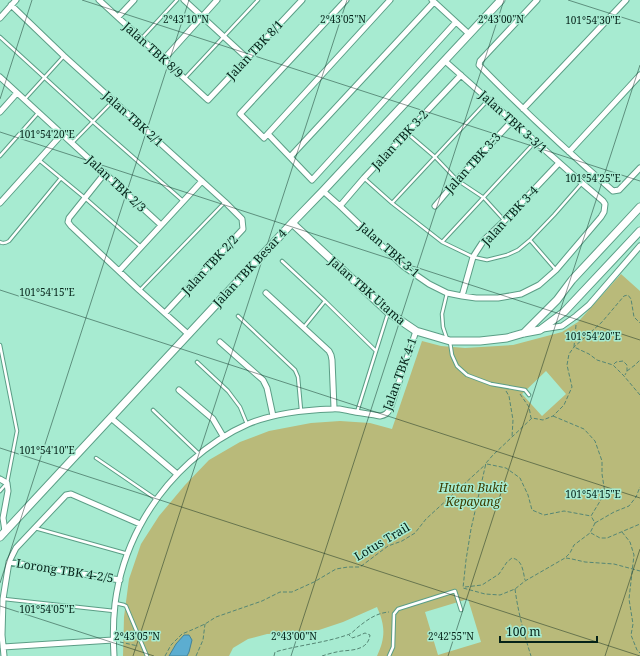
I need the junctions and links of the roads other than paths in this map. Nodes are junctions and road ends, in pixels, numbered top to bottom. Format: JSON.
{"nodes":[{"id":1,"x":16,"y":0,"type":"edge"},
{"id":2,"x":99,"y":0,"type":"edge"},
{"id":3,"x":134,"y":0,"type":"edge"},
{"id":4,"x":177,"y":0,"type":"edge"},
{"id":5,"x":184,"y":0,"type":"edge"},
{"id":6,"x":217,"y":0,"type":"edge"},
{"id":7,"x":258,"y":0,"type":"edge"},
{"id":8,"x":302,"y":0,"type":"edge"},
{"id":9,"x":346,"y":0,"type":"edge"},
{"id":10,"x":390,"y":0,"type":"edge"},
{"id":11,"x":501,"y":0,"type":"edge"},
{"id":12,"x":537,"y":0,"type":"edge"},
{"id":13,"x":626,"y":0,"type":"edge"},
{"id":14,"x":433,"y":1,"type":"edge"},
{"id":15,"x":11,"y":5,"type":"junction"},
{"id":16,"x":202,"y":16,"type":"junction"},
{"id":17,"x":118,"y":17,"type":"junction"},
{"id":18,"x":0,"y":18,"type":"edge"},
{"id":19,"x":456,"y":22,"type":"junction"},
{"id":20,"x":469,"y":34,"type":"junction"},
{"id":21,"x":224,"y":36,"type":"junction"},
{"id":22,"x":0,"y":37,"type":"edge"},
{"id":23,"x":141,"y":39,"type":"junction"},
{"id":24,"x":64,"y":56,"type":"junction"},
{"id":25,"x":247,"y":58,"type":"junction"},
{"id":26,"x":164,"y":59,"type":"junction"},
{"id":27,"x":445,"y":60,"type":"junction"},
{"id":28,"x":461,"y":75,"type":"junction"},
{"id":29,"x":640,"y":75,"type":"edge"},
{"id":30,"x":0,"y":77,"type":"edge"},
{"id":31,"x":44,"y":77,"type":"junction"},
{"id":32,"x":185,"y":78,"type":"junction"},
{"id":33,"x":17,"y":93,"type":"junction"},
{"id":34,"x":24,"y":100,"type":"junction"},
{"id":35,"x":113,"y":100,"type":"junction"},
{"id":36,"x":208,"y":100,"type":"joint"},
{"id":37,"x":489,"y":100,"type":"junction"},
{"id":38,"x":523,"y":110,"type":"junction"},
{"id":39,"x":0,"y":112,"type":"edge"},
{"id":40,"x":38,"y":112,"type":"junction"},
{"id":41,"x":512,"y":121,"type":"junction"},
{"id":42,"x":92,"y":122,"type":"junction"},
{"id":43,"x":407,"y":132,"type":"junction"},
{"id":44,"x":62,"y":134,"type":"junction"},
{"id":45,"x":268,"y":134,"type":"junction"},
{"id":46,"x":535,"y":142,"type":"junction"},
{"id":47,"x":72,"y":143,"type":"junction"},
{"id":48,"x":569,"y":152,"type":"junction"},
{"id":49,"x":0,"y":156,"type":"edge"},
{"id":50,"x":290,"y":157,"type":"junction"},
{"id":51,"x":435,"y":158,"type":"junction"},
{"id":52,"x":39,"y":160,"type":"junction"},
{"id":53,"x":559,"y":163,"type":"junction"},
{"id":54,"x":640,"y":168,"type":"edge"},
{"id":55,"x":105,"y":173,"type":"junction"},
{"id":56,"x":61,"y":178,"type":"junction"},
{"id":57,"x":364,"y":178,"type":"junction"},
{"id":58,"x":458,"y":180,"type":"junction"},
{"id":59,"x":202,"y":181,"type":"junction"},
{"id":60,"x":582,"y":183,"type":"junction"},
{"id":61,"x":323,"y":191,"type":"junction"},
{"id":62,"x":85,"y":198,"type":"junction"},
{"id":63,"x":484,"y":198,"type":"junction"},
{"id":64,"x":183,"y":201,"type":"junction"},
{"id":65,"x":225,"y":202,"type":"junction"},
{"id":66,"x":392,"y":203,"type":"junction"},
{"id":67,"x":0,"y":204,"type":"edge"},
{"id":68,"x":340,"y":206,"type":"junction"},
{"id":69,"x":435,"y":206,"type":"dead end"},
{"id":70,"x":640,"y":207,"type":"edge"},
{"id":71,"x":504,"y":220,"type":"junction"},
{"id":72,"x":292,"y":223,"type":"junction"},
{"id":73,"x":161,"y":225,"type":"junction"},
{"id":74,"x":640,"y":231,"type":"edge"},
{"id":75,"x":530,"y":240,"type":"junction"},
{"id":76,"x":0,"y":242,"type":"edge"},
{"id":77,"x":442,"y":242,"type":"junction"},
{"id":78,"x":640,"y":246,"type":"edge"},
{"id":79,"x":141,"y":247,"type":"junction"},
{"id":80,"x":473,"y":257,"type":"junction"},
{"id":81,"x":282,"y":261,"type":"dead end"},
{"id":82,"x":556,"y":270,"type":"junction"},
{"id":83,"x":119,"y":271,"type":"junction"},
{"id":84,"x":139,"y":290,"type":"junction"},
{"id":85,"x":266,"y":293,"type":"dead end"},
{"id":86,"x":447,"y":293,"type":"junction"},
{"id":87,"x":462,"y":296,"type":"junction"},
{"id":88,"x":325,"y":301,"type":"junction"},
{"id":89,"x":388,"y":312,"type":"junction"},
{"id":90,"x":165,"y":313,"type":"junction"},
{"id":91,"x":238,"y":316,"type":"dead end"},
{"id":92,"x":304,"y":327,"type":"junction"},
{"id":93,"x":540,"y":330,"type":"junction"},
{"id":94,"x":416,"y":331,"type":"junction"},
{"id":95,"x":524,"y":333,"type":"junction"},
{"id":96,"x":188,"y":334,"type":"junction"},
{"id":97,"x":448,"y":341,"type":"junction"},
{"id":98,"x":220,"y":342,"type":"dead end"},
{"id":99,"x":0,"y":345,"type":"edge"},
{"id":100,"x":376,"y":351,"type":"junction"},
{"id":101,"x":197,"y":362,"type":"dead end"},
{"id":102,"x":179,"y":390,"type":"dead end"},
{"id":103,"x":529,"y":395,"type":"dead end"},
{"id":104,"x":334,"y":408,"type":"junction"},
{"id":105,"x":153,"y":410,"type":"dead end"},
{"id":106,"x":301,"y":411,"type":"junction"},
{"id":107,"x":357,"y":412,"type":"junction"},
{"id":108,"x":273,"y":416,"type":"junction"},
{"id":109,"x":111,"y":418,"type":"junction"},
{"id":110,"x":247,"y":424,"type":"junction"},
{"id":111,"x":223,"y":436,"type":"junction"},
{"id":112,"x":199,"y":454,"type":"junction"},
{"id":113,"x":96,"y":458,"type":"dead end"},
{"id":114,"x":177,"y":474,"type":"junction"},
{"id":115,"x":0,"y":479,"type":"edge"},
{"id":116,"x":7,"y":483,"type":"junction"},
{"id":117,"x":0,"y":491,"type":"edge"},
{"id":118,"x":156,"y":499,"type":"junction"},
{"id":119,"x":140,"y":524,"type":"junction"},
{"id":120,"x":35,"y":528,"type":"junction"},
{"id":121,"x":2,"y":534,"type":"edge"},
{"id":122,"x":128,"y":554,"type":"junction"},
{"id":123,"x":9,"y":562,"type":"junction"},
{"id":124,"x":120,"y":580,"type":"junction"},
{"id":125,"x":4,"y":598,"type":"junction"},
{"id":126,"x":115,"y":603,"type":"junction"},
{"id":127,"x":461,"y":610,"type":"dead end"},
{"id":128,"x":115,"y":611,"type":"junction"},
{"id":129,"x":114,"y":640,"type":"junction"},
{"id":130,"x":3,"y":647,"type":"junction"},
{"id":131,"x":4,"y":656,"type":"edge"},
{"id":132,"x":114,"y":656,"type":"edge"},
{"id":133,"x":147,"y":656,"type":"edge"},
{"id":134,"x":389,"y":656,"type":"edge"}],
"edges":[{"from":1,"to":15,"type":"street"},
{"from":2,"to":17,"type":"street","name":"Jalan TBK 8/9"},
{"from":3,"to":17,"type":"street"},
{"from":4,"to":23,"type":"lane"},
{"from":5,"to":16,"type":"street"},
{"from":6,"to":16,"type":"street"},
{"from":7,"to":21,"type":"lane"},
{"from":8,"to":25,"type":"street","name":"Jalan TBK 8/1"},
{"from":9,"to":45,"type":"street"},
{"from":10,"to":45,"type":"street"},
{"from":11,"to":20,"type":"street","name":"Jalan TBK Besar 4"},
{"from":12,"to":38,"type":"street"},
{"from":13,"to":38,"type":"street"},
{"from":14,"to":19,"type":"street"},
{"from":14,"to":50,"type":"street"},
{"from":15,"to":18,"type":"street"},
{"from":15,"to":24,"type":"street","name":"Jalan TBK 2/1"},
{"from":16,"to":21,"type":"street"},
{"from":16,"to":26,"type":"street"},
{"from":17,"to":23,"type":"street","name":"Jalan TBK 8/9"},
{"from":19,"to":20,"type":"street"},
{"from":19,"to":50,"type":"street"},
{"from":20,"to":27,"type":"street","name":"Jalan TBK Besar 4"},
{"from":21,"to":25,"type":"street"},
{"from":21,"to":32,"type":"lane"},
{"from":22,"to":31,"type":"lane"},
{"from":23,"to":26,"type":"street","name":"Jalan TBK 8/9"},
{"from":24,"to":31,"type":"lane"},
{"from":24,"to":35,"type":"street","name":"Jalan TBK 2/1"},
{"from":25,"to":36,"type":"street","name":"Jalan TBK 8/1"},
{"from":26,"to":32,"type":"street","name":"Jalan TBK 8/9"},
{"from":27,"to":28,"type":"street","name":"Jalan TBK 3-3/1"},
{"from":27,"to":61,"type":"street","name":"Jalan TBK Besar 4"},
{"from":28,"to":37,"type":"street","name":"Jalan TBK 3-3/1"},
{"from":28,"to":43,"type":"street","name":"Jalan TBK 3-2"},
{"from":29,"to":48,"type":"street"},
{"from":30,"to":33,"type":"street","name":"Jalan TBK 2/3"},
{"from":31,"to":34,"type":"lane"},
{"from":31,"to":42,"type":"lane"},
{"from":32,"to":36,"type":"street","name":"Jalan TBK 8/9"},
{"from":33,"to":34,"type":"street","name":"Jalan TBK 2/3"},
{"from":33,"to":39,"type":"street"},
{"from":34,"to":40,"type":"street","name":"Jalan TBK 2/3"},
{"from":35,"to":42,"type":"lane"},
{"from":35,"to":59,"type":"street","name":"Jalan TBK 2/1"},
{"from":37,"to":41,"type":"street","name":"Jalan TBK 3-3/1"},
{"from":37,"to":51,"type":"lane"},
{"from":38,"to":48,"type":"street"},
{"from":40,"to":44,"type":"street","name":"Jalan TBK 2/3"},
{"from":40,"to":49,"type":"lane"},
{"from":41,"to":46,"type":"street","name":"Jalan TBK 3-3/1"},
{"from":41,"to":58,"type":"street","name":"Jalan TBK 3-3"},
{"from":42,"to":47,"type":"lane"},
{"from":42,"to":64,"type":"lane"},
{"from":43,"to":51,"type":"lane"},
{"from":43,"to":57,"type":"street","name":"Jalan TBK 3-2"},
{"from":44,"to":47,"type":"street","name":"Jalan TBK 2/3"},
{"from":44,"to":52,"type":"street"},
{"from":45,"to":50,"type":"street"},
{"from":46,"to":53,"type":"street","name":"Jalan TBK 3-3/1"},
{"from":46,"to":63,"type":"lane"},
{"from":47,"to":55,"type":"street","name":"Jalan TBK 2/3"},
{"from":48,"to":54,"type":"street"},
{"from":51,"to":58,"type":"lane"},
{"from":51,"to":66,"type":"lane"},
{"from":52,"to":56,"type":"lane"},
{"from":52,"to":67,"type":"street"},
{"from":53,"to":60,"type":"street","name":"Jalan TBK 3-3/1"},
{"from":53,"to":71,"type":"street","name":"Jalan TBK 3-4"},
{"from":55,"to":62,"type":"street"},
{"from":55,"to":73,"type":"street","name":"Jalan TBK 2/3"},
{"from":56,"to":62,"type":"lane"},
{"from":56,"to":76,"type":"lane"},
{"from":57,"to":66,"type":"lane"},
{"from":57,"to":68,"type":"street","name":"Jalan TBK 3-2"},
{"from":58,"to":63,"type":"lane"},
{"from":58,"to":69,"type":"street","name":"Jalan TBK 3-3"},
{"from":59,"to":64,"type":"street"},
{"from":59,"to":65,"type":"street","name":"Jalan TBK 2/2"},
{"from":60,"to":75,"type":"lane"},
{"from":60,"to":82,"type":"street","name":"Jalan TBK 3-1"},
{"from":61,"to":68,"type":"street","name":"Jalan TBK 3-1"},
{"from":61,"to":72,"type":"street","name":"Jalan TBK Besar 4"},
{"from":62,"to":79,"type":"lane"},
{"from":62,"to":83,"type":"street"},
{"from":63,"to":71,"type":"lane"},
{"from":63,"to":77,"type":"lane"},
{"from":64,"to":73,"type":"street"},
{"from":65,"to":84,"type":"lane"},
{"from":65,"to":90,"type":"street","name":"Jalan TBK 2/2"},
{"from":66,"to":77,"type":"lane"},
{"from":68,"to":86,"type":"street","name":"Jalan TBK 3-1"},
{"from":70,"to":95,"type":"street"},
{"from":71,"to":80,"type":"street","name":"Jalan TBK 3-4"},
{"from":72,"to":89,"type":"street","name":"Jalan TBK Utama"},
{"from":72,"to":96,"type":"street","name":"Jalan TBK Besar 4"},
{"from":73,"to":79,"type":"street"},
{"from":74,"to":93,"type":"street"},
{"from":75,"to":80,"type":"lane"},
{"from":75,"to":82,"type":"lane"},
{"from":77,"to":80,"type":"lane"},
{"from":78,"to":93,"type":"street"},
{"from":79,"to":83,"type":"street"},
{"from":80,"to":87,"type":"street","name":"Jalan TBK 3-4"},
{"from":81,"to":88,"type":"lane"},
{"from":82,"to":87,"type":"street","name":"Jalan TBK 3-1"},
{"from":83,"to":84,"type":"street"},
{"from":84,"to":90,"type":"street"},
{"from":85,"to":92,"type":"street"},
{"from":86,"to":87,"type":"street","name":"Jalan TBK 3-1"},
{"from":86,"to":97,"type":"lane"},
{"from":88,"to":92,"type":"lane"},
{"from":88,"to":100,"type":"lane"},
{"from":89,"to":94,"type":"street","name":"Jalan TBK Utama"},
{"from":89,"to":100,"type":"lane"},
{"from":90,"to":96,"type":"street"},
{"from":91,"to":106,"type":"lane"},
{"from":92,"to":104,"type":"street"},
{"from":93,"to":95,"type":"street","name":"Jalan TBK Utama"},
{"from":94,"to":97,"type":"street","name":"Jalan TBK Utama"},
{"from":94,"to":107,"type":"street","name":"Jalan TBK 4-1"},
{"from":95,"to":97,"type":"street","name":"Jalan TBK Utama"},
{"from":96,"to":109,"type":"street","name":"Jalan TBK Besar 4"},
{"from":97,"to":103,"type":"lane"},
{"from":98,"to":108,"type":"street"},
{"from":99,"to":116,"type":"lane"},
{"from":100,"to":107,"type":"lane"},
{"from":101,"to":110,"type":"lane"},
{"from":102,"to":111,"type":"street"},
{"from":104,"to":106,"type":"street"},
{"from":104,"to":107,"type":"street"},
{"from":105,"to":112,"type":"lane"},
{"from":106,"to":108,"type":"street"},
{"from":108,"to":110,"type":"street"},
{"from":109,"to":114,"type":"street"},
{"from":109,"to":121,"type":"street","name":"Jalan TBK Besar 4"},
{"from":110,"to":111,"type":"street"},
{"from":111,"to":112,"type":"street"},
{"from":112,"to":114,"type":"street"},
{"from":113,"to":118,"type":"lane"},
{"from":114,"to":118,"type":"street"},
{"from":115,"to":116,"type":"street"},
{"from":116,"to":117,"type":"lane"},
{"from":116,"to":121,"type":"street"},
{"from":118,"to":119,"type":"street"},
{"from":119,"to":120,"type":"street"},
{"from":119,"to":122,"type":"street"},
{"from":120,"to":122,"type":"lane"},
{"from":120,"to":123,"type":"street"},
{"from":122,"to":124,"type":"street"},
{"from":123,"to":124,"type":"street","name":"Lorong TBK 4-2/5"},
{"from":123,"to":125,"type":"street"},
{"from":124,"to":126,"type":"street"},
{"from":125,"to":128,"type":"lane"},
{"from":125,"to":130,"type":"street"},
{"from":126,"to":128,"type":"street"},
{"from":126,"to":133,"type":"lane"},
{"from":127,"to":134,"type":"lane"},
{"from":128,"to":129,"type":"street"},
{"from":129,"to":130,"type":"street"},
{"from":129,"to":132,"type":"street"},
{"from":130,"to":131,"type":"street"}]}
